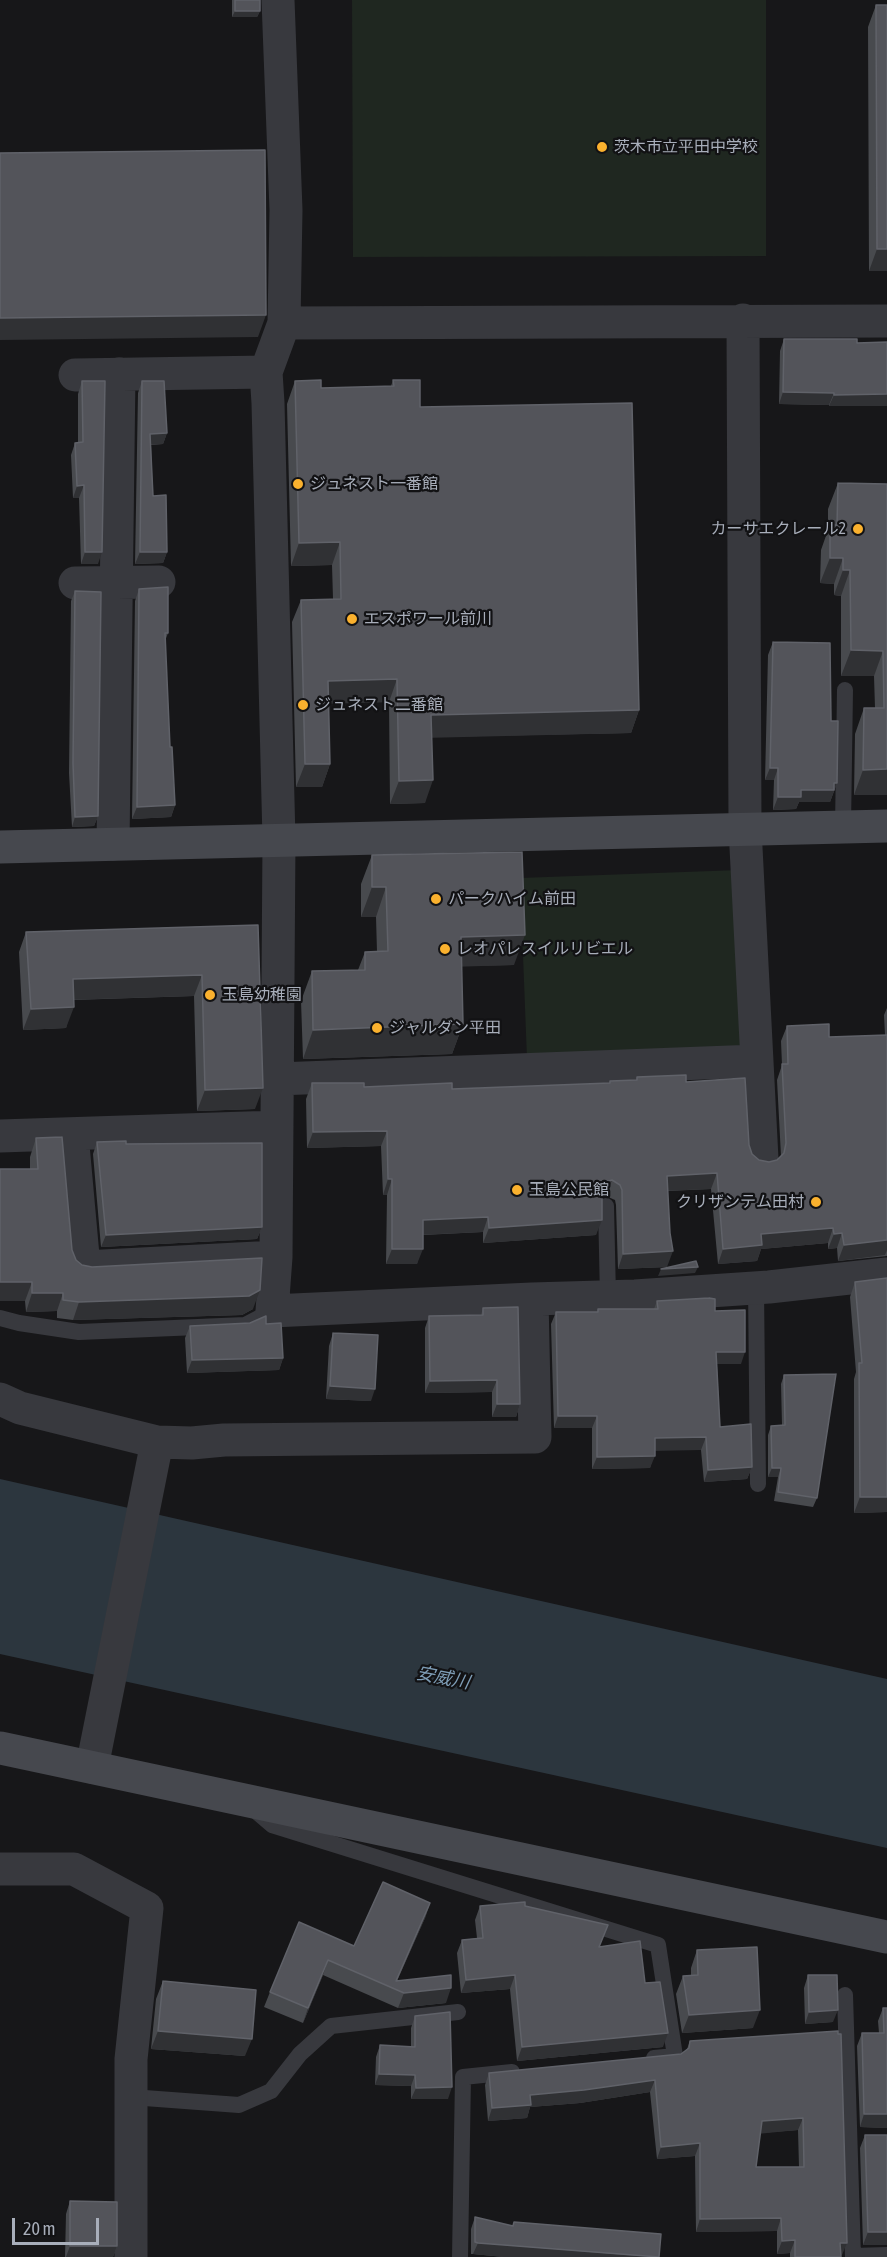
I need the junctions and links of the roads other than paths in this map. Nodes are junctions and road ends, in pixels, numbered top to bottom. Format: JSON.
{"nodes":[{"id":1,"x":278,"y":0,"type":"edge"},
{"id":2,"x":743,"y":320,"type":"junction"},
{"id":3,"x":887,"y":321,"type":"edge"},
{"id":4,"x":284,"y":324,"type":"junction"},
{"id":5,"x":266,"y":372,"type":"junction"},
{"id":6,"x":119,"y":374,"type":"junction"},
{"id":7,"x":75,"y":375,"type":"dead end"},
{"id":8,"x":159,"y":582,"type":"dead end"},
{"id":9,"x":75,"y":583,"type":"dead end"},
{"id":10,"x":116,"y":583,"type":"junction"},
{"id":11,"x":845,"y":690,"type":"dead end"},
{"id":12,"x":887,"y":826,"type":"edge"},
{"id":13,"x":843,"y":827,"type":"junction"},
{"id":14,"x":745,"y":828,"type":"junction"},
{"id":15,"x":279,"y":840,"type":"junction"},
{"id":16,"x":113,"y":844,"type":"junction"},
{"id":17,"x":0,"y":847,"type":"edge"},
{"id":18,"x":757,"y":1061,"type":"junction"},
{"id":19,"x":278,"y":1079,"type":"junction"},
{"id":20,"x":277,"y":1127,"type":"junction"},
{"id":21,"x":72,"y":1134,"type":"junction"},
{"id":22,"x":0,"y":1136,"type":"edge"},
{"id":23,"x":762,"y":1159,"type":"edge"},
{"id":24,"x":606,"y":1206,"type":"dead end"},
{"id":25,"x":276,"y":1257,"type":"junction"},
{"id":26,"x":887,"y":1274,"type":"edge"},
{"id":27,"x":756,"y":1287,"type":"junction"},
{"id":28,"x":608,"y":1297,"type":"junction"},
{"id":29,"x":532,"y":1299,"type":"junction"},
{"id":30,"x":272,"y":1311,"type":"junction"},
{"id":31,"x":0,"y":1318,"type":"edge"},
{"id":32,"x":0,"y":1400,"type":"edge"},
{"id":33,"x":156,"y":1448,"type":"junction"},
{"id":34,"x":758,"y":1484,"type":"dead end"},
{"id":35,"x":0,"y":1748,"type":"edge"},
{"id":36,"x":92,"y":1767,"type":"junction"},
{"id":37,"x":241,"y":1798,"type":"junction"},
{"id":38,"x":0,"y":1869,"type":"edge"},
{"id":39,"x":887,"y":1937,"type":"edge"},
{"id":40,"x":845,"y":1995,"type":"dead end"},
{"id":41,"x":458,"y":2012,"type":"dead end"},
{"id":42,"x":640,"y":2060,"type":"edge"},
{"id":43,"x":534,"y":2070,"type":"edge"},
{"id":44,"x":131,"y":2097,"type":"junction"},
{"id":45,"x":849,"y":2138,"type":"junction"},
{"id":46,"x":868,"y":2138,"type":"edge"},
{"id":47,"x":887,"y":2255,"type":"edge"},
{"id":48,"x":131,"y":2257,"type":"edge"},
{"id":49,"x":460,"y":2257,"type":"edge"},
{"id":50,"x":853,"y":2257,"type":"edge"}],
"edges":[{"from":1,"to":4,"type":"street"},
{"from":2,"to":3,"type":"street"},
{"from":2,"to":4,"type":"street"},
{"from":2,"to":14,"type":"street"},
{"from":4,"to":5,"type":"street"},
{"from":5,"to":6,"type":"street"},
{"from":5,"to":15,"type":"street"},
{"from":6,"to":7,"type":"street"},
{"from":6,"to":10,"type":"street"},
{"from":8,"to":10,"type":"street"},
{"from":9,"to":10,"type":"street"},
{"from":10,"to":16,"type":"street"},
{"from":11,"to":13,"type":"lane"},
{"from":12,"to":13,"type":"street"},
{"from":13,"to":14,"type":"street"},
{"from":14,"to":15,"type":"street"},
{"from":14,"to":18,"type":"street"},
{"from":15,"to":16,"type":"street"},
{"from":15,"to":19,"type":"street"},
{"from":16,"to":17,"type":"street"},
{"from":18,"to":19,"type":"street"},
{"from":18,"to":23,"type":"street"},
{"from":19,"to":20,"type":"street"},
{"from":20,"to":21,"type":"street"},
{"from":20,"to":25,"type":"street"},
{"from":21,"to":22,"type":"street"},
{"from":21,"to":25,"type":"street"},
{"from":24,"to":28,"type":"lane"},
{"from":25,"to":30,"type":"street"},
{"from":26,"to":27,"type":"street"},
{"from":27,"to":28,"type":"street"},
{"from":27,"to":34,"type":"lane"},
{"from":28,"to":29,"type":"street"},
{"from":29,"to":30,"type":"street"},
{"from":29,"to":33,"type":"street"},
{"from":30,"to":31,"type":"lane"},
{"from":32,"to":33,"type":"street"},
{"from":33,"to":36,"type":"street"},
{"from":35,"to":36,"type":"street"},
{"from":36,"to":37,"type":"street"},
{"from":37,"to":39,"type":"street"},
{"from":37,"to":42,"type":"lane"},
{"from":38,"to":44,"type":"street"},
{"from":40,"to":45,"type":"lane"},
{"from":41,"to":44,"type":"lane"},
{"from":43,"to":49,"type":"lane"},
{"from":44,"to":48,"type":"street"},
{"from":45,"to":46,"type":"lane"},
{"from":45,"to":50,"type":"lane"},
{"from":47,"to":50,"type":"lane"}]}
